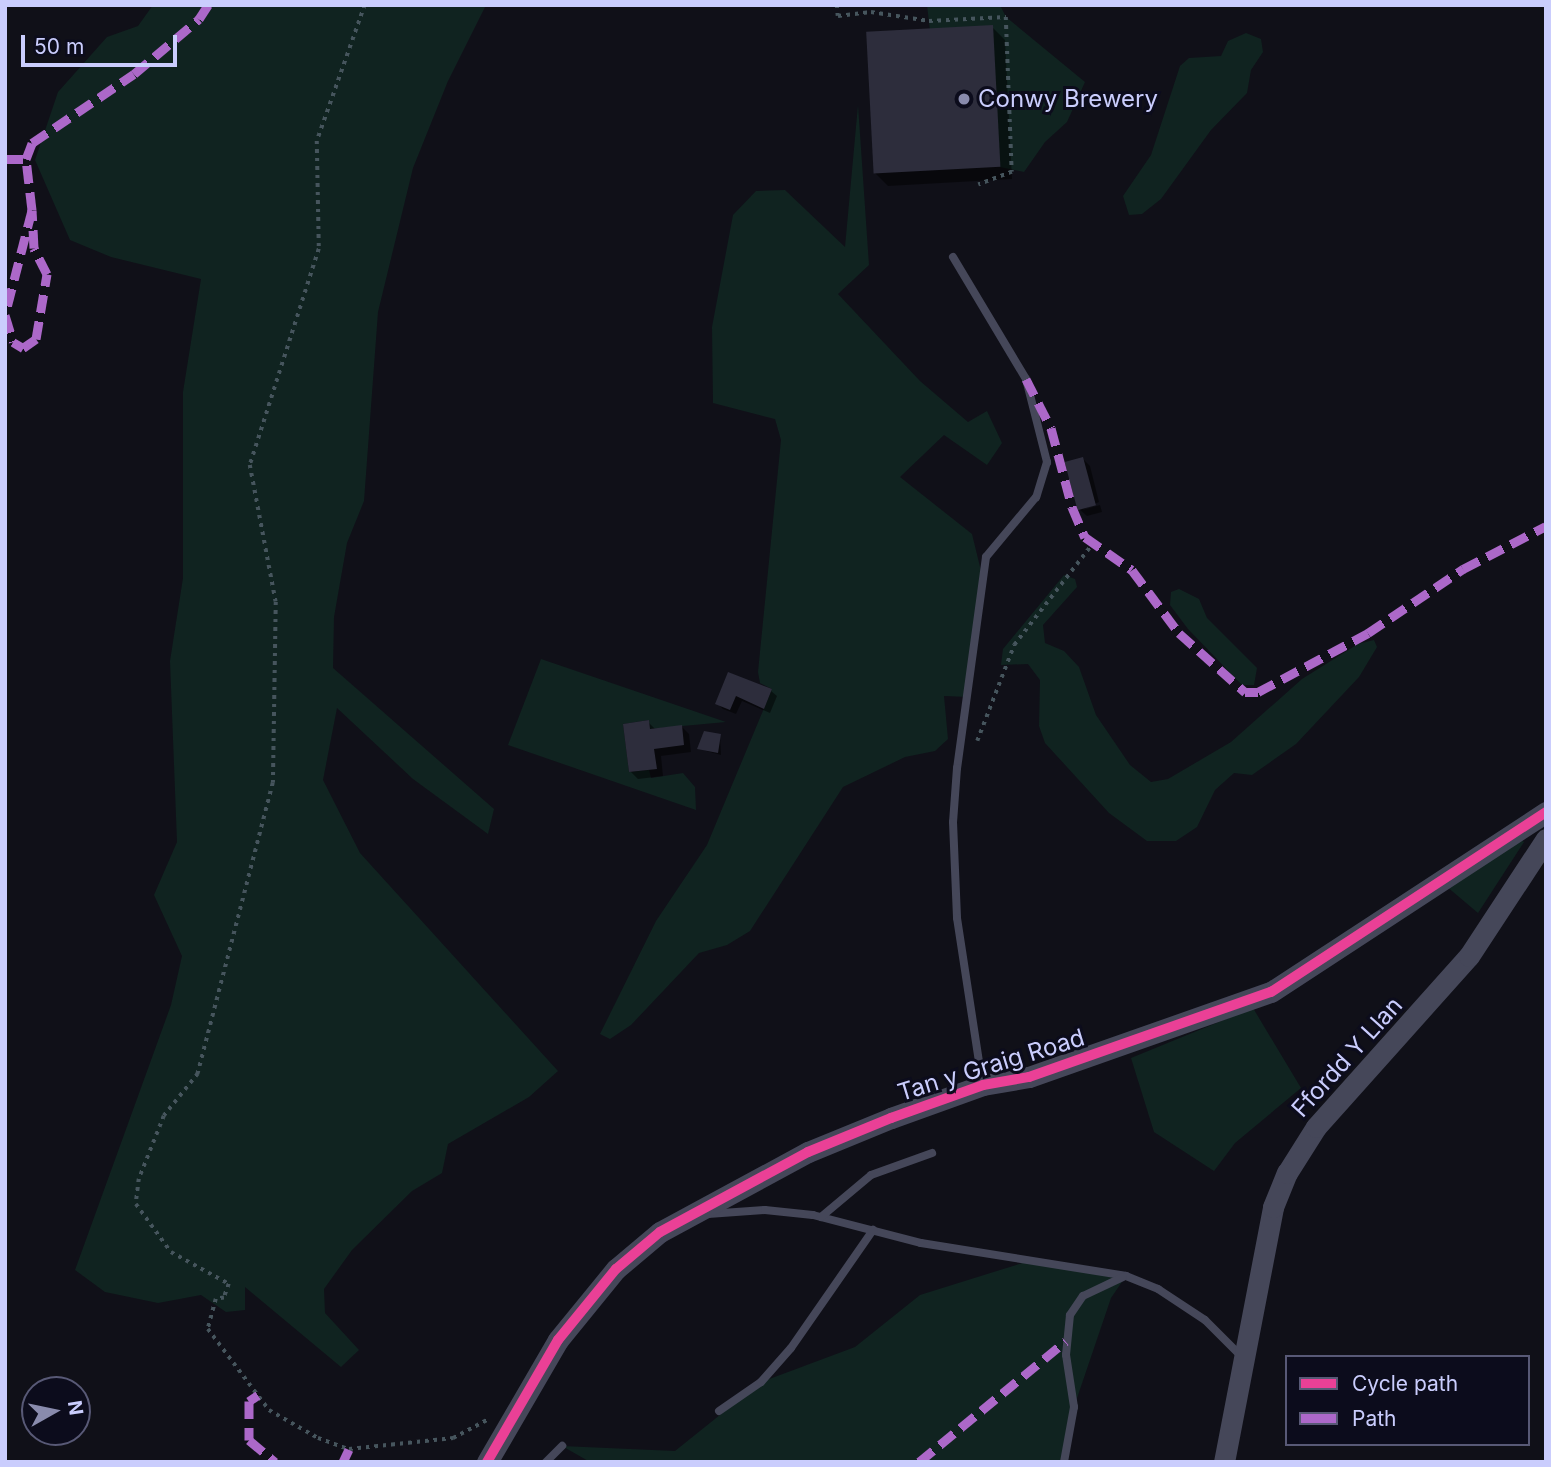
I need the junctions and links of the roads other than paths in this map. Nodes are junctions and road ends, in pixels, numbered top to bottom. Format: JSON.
{"nodes":[{"id":1,"x":953,"y":257,"type":"dead end"},
{"id":2,"x":1546,"y":812,"type":"edge"},
{"id":3,"x":1546,"y":839,"type":"edge"},
{"id":4,"x":983,"y":1085,"type":"junction"},
{"id":5,"x":932,"y":1153,"type":"dead end"},
{"id":6,"x":691,"y":1215,"type":"junction"},
{"id":7,"x":821,"y":1217,"type":"junction"},
{"id":8,"x":873,"y":1230,"type":"junction"},
{"id":9,"x":1126,"y":1276,"type":"junction"},
{"id":10,"x":1244,"y":1359,"type":"junction"},
{"id":11,"x":719,"y":1411,"type":"dead end"},
{"id":12,"x":562,"y":1446,"type":"dead end"},
{"id":13,"x":486,"y":1462,"type":"edge"},
{"id":14,"x":546,"y":1462,"type":"edge"},
{"id":15,"x":1064,"y":1462,"type":"edge"},
{"id":16,"x":1224,"y":1462,"type":"edge"}],
"edges":[{"from":1,"to":4,"type":"lane"},
{"from":2,"to":4,"type":"street","name":"Tan y Graig Road"},
{"from":3,"to":10,"type":"street","name":"Ffordd Y Llan"},
{"from":4,"to":6,"type":"street","name":"Tan y Graig Road"},
{"from":5,"to":7,"type":"lane"},
{"from":6,"to":7,"type":"lane"},
{"from":6,"to":13,"type":"street","name":"Tan y Graig Road"},
{"from":7,"to":8,"type":"lane"},
{"from":8,"to":9,"type":"lane"},
{"from":8,"to":11,"type":"lane"},
{"from":9,"to":10,"type":"lane"},
{"from":9,"to":15,"type":"lane"},
{"from":10,"to":16,"type":"street","name":"Ffordd Y Llan"},
{"from":12,"to":14,"type":"lane"}]}
